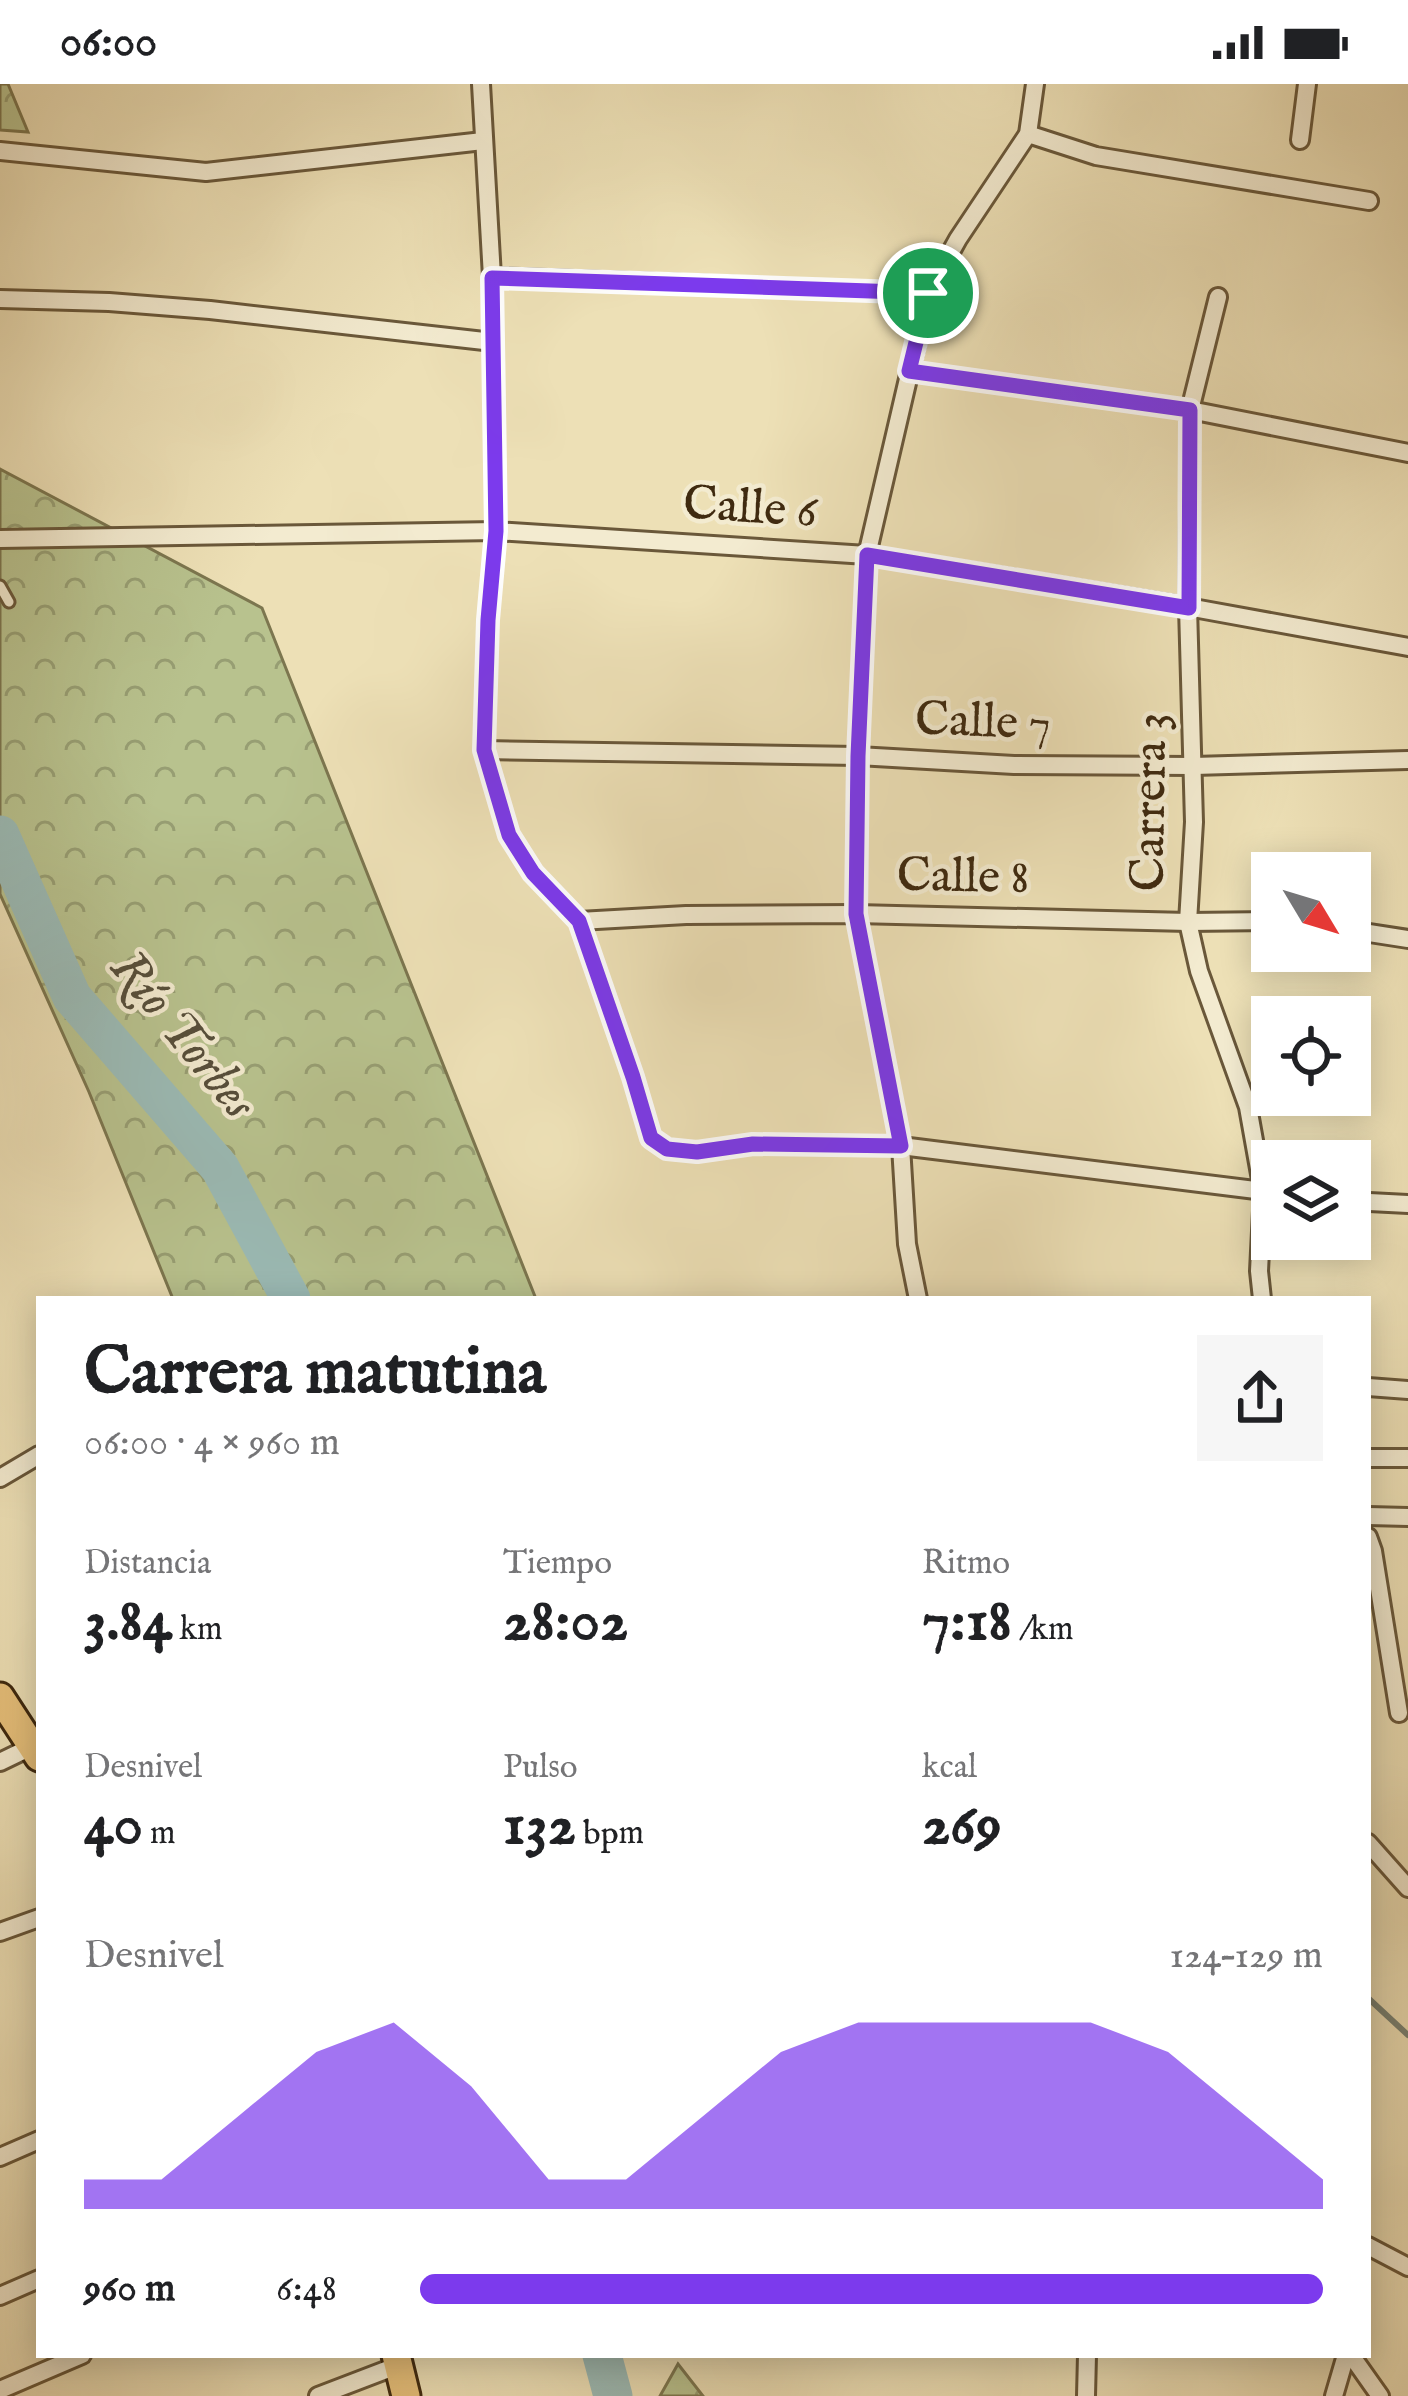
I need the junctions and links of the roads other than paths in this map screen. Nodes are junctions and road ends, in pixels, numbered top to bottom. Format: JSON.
{"nodes":[{"id":1,"x":481,"y":84,"type":"edge"},
{"id":2,"x":1035,"y":84,"type":"edge"},
{"id":3,"x":1306,"y":84,"type":"edge"},
{"id":4,"x":1028,"y":134,"type":"junction"},
{"id":5,"x":1300,"y":140,"type":"dead end"},
{"id":6,"x":483,"y":141,"type":"junction"},
{"id":7,"x":0,"y":151,"type":"edge"},
{"id":8,"x":1369,"y":201,"type":"dead end"},
{"id":9,"x":492,"y":278,"type":"junction"},
{"id":10,"x":928,"y":293,"type":"junction"},
{"id":11,"x":1218,"y":297,"type":"dead end"},
{"id":12,"x":0,"y":299,"type":"edge"},
{"id":13,"x":493,"y":342,"type":"junction"},
{"id":14,"x":909,"y":371,"type":"junction"},
{"id":15,"x":1190,"y":410,"type":"junction"},
{"id":16,"x":1408,"y":453,"type":"edge"},
{"id":17,"x":496,"y":531,"type":"junction"},
{"id":18,"x":0,"y":539,"type":"edge"},
{"id":19,"x":867,"y":555,"type":"junction"},
{"id":20,"x":0,"y":586,"type":"edge"},
{"id":21,"x":9,"y":602,"type":"dead end"},
{"id":22,"x":1189,"y":608,"type":"junction"},
{"id":23,"x":1408,"y":647,"type":"edge"},
{"id":24,"x":484,"y":750,"type":"junction"},
{"id":25,"x":858,"y":756,"type":"junction"},
{"id":26,"x":1408,"y":760,"type":"edge"},
{"id":27,"x":1194,"y":766,"type":"junction"},
{"id":28,"x":856,"y":914,"type":"junction"},
{"id":29,"x":579,"y":921,"type":"junction"},
{"id":30,"x":1251,"y":921,"type":"edge"},
{"id":31,"x":1188,"y":922,"type":"junction"},
{"id":32,"x":1371,"y":933,"type":"edge"},
{"id":33,"x":1408,"y":939,"type":"edge"},
{"id":34,"x":1255,"y":1140,"type":"edge"},
{"id":35,"x":901,"y":1146,"type":"junction"},
{"id":36,"x":1251,"y":1190,"type":"edge"},
{"id":37,"x":1371,"y":1202,"type":"edge"},
{"id":38,"x":1408,"y":1204,"type":"edge"},
{"id":39,"x":1260,"y":1260,"type":"edge"},
{"id":40,"x":917,"y":1296,"type":"edge"},
{"id":41,"x":1262,"y":1296,"type":"edge"},
{"id":42,"x":1371,"y":1387,"type":"edge"},
{"id":43,"x":1408,"y":1390,"type":"edge"},
{"id":44,"x":36,"y":1457,"type":"edge"},
{"id":45,"x":1371,"y":1458,"type":"edge"},
{"id":46,"x":1408,"y":1459,"type":"edge"},
{"id":47,"x":0,"y":1478,"type":"edge"},
{"id":48,"x":1371,"y":1516,"type":"edge"},
{"id":49,"x":1408,"y":1516,"type":"edge"},
{"id":50,"x":1371,"y":1545,"type":"edge"},
{"id":51,"x":0,"y":1697,"type":"edge"},
{"id":52,"x":1399,"y":1713,"type":"dead end"},
{"id":53,"x":35,"y":1752,"type":"edge"},
{"id":54,"x":0,"y":1762,"type":"edge"},
{"id":55,"x":1371,"y":1847,"type":"edge"},
{"id":56,"x":1408,"y":1888,"type":"edge"},
{"id":57,"x":36,"y":1919,"type":"edge"},
{"id":58,"x":0,"y":1932,"type":"edge"},
{"id":59,"x":36,"y":2141,"type":"edge"},
{"id":60,"x":0,"y":2156,"type":"edge"},
{"id":61,"x":1371,"y":2248,"type":"edge"},
{"id":62,"x":1408,"y":2267,"type":"edge"},
{"id":63,"x":36,"y":2280,"type":"edge"},
{"id":64,"x":0,"y":2296,"type":"edge"},
{"id":65,"x":75,"y":2358,"type":"edge"},
{"id":66,"x":1087,"y":2358,"type":"edge"},
{"id":67,"x":1347,"y":2358,"type":"edge"},
{"id":68,"x":1350,"y":2358,"type":"edge"},
{"id":69,"x":397,"y":2360,"type":"edge"},
{"id":70,"x":0,"y":2390,"type":"edge"},
{"id":71,"x":318,"y":2396,"type":"edge"},
{"id":72,"x":406,"y":2396,"type":"edge"},
{"id":73,"x":1086,"y":2396,"type":"edge"},
{"id":74,"x":1334,"y":2396,"type":"edge"},
{"id":75,"x":1380,"y":2396,"type":"edge"}],
"edges":[{"from":1,"to":6,"type":"street"},
{"from":2,"to":4,"type":"street"},
{"from":3,"to":5,"type":"street"},
{"from":4,"to":8,"type":"street"},
{"from":4,"to":10,"type":"street"},
{"from":6,"to":7,"type":"street"},
{"from":6,"to":9,"type":"street"},
{"from":9,"to":10,"type":"street"},
{"from":9,"to":13,"type":"street"},
{"from":10,"to":14,"type":"street"},
{"from":11,"to":15,"type":"street","name":"Carrera 3"},
{"from":12,"to":13,"type":"street"},
{"from":13,"to":17,"type":"street"},
{"from":14,"to":15,"type":"street"},
{"from":14,"to":19,"type":"street"},
{"from":15,"to":16,"type":"street"},
{"from":15,"to":22,"type":"street","name":"Carrera 3"},
{"from":17,"to":18,"type":"street","name":"Calle 6"},
{"from":17,"to":19,"type":"street","name":"Calle 6"},
{"from":17,"to":24,"type":"street"},
{"from":19,"to":22,"type":"street","name":"Calle 6"},
{"from":19,"to":25,"type":"street"},
{"from":20,"to":21,"type":"lane"},
{"from":22,"to":23,"type":"street","name":"Calle 6"},
{"from":22,"to":27,"type":"street","name":"Carrera 3"},
{"from":24,"to":25,"type":"street","name":"Calle 7"},
{"from":24,"to":29,"type":"street"},
{"from":25,"to":27,"type":"street","name":"Calle 7"},
{"from":25,"to":28,"type":"street"},
{"from":26,"to":27,"type":"street","name":"Calle 7"},
{"from":27,"to":31,"type":"street","name":"Carrera 3"},
{"from":28,"to":29,"type":"street","name":"Calle 8"},
{"from":28,"to":31,"type":"street","name":"Calle 8"},
{"from":28,"to":35,"type":"street"},
{"from":29,"to":35,"type":"street"},
{"from":30,"to":31,"type":"street","name":"Calle 8"},
{"from":31,"to":34,"type":"street","name":"Carrera 3"},
{"from":32,"to":33,"type":"street"},
{"from":35,"to":36,"type":"street"},
{"from":35,"to":40,"type":"street"},
{"from":37,"to":38,"type":"street"},
{"from":39,"to":41,"type":"street","name":"Carrera 3"},
{"from":42,"to":43,"type":"street"},
{"from":44,"to":47,"type":"street"},
{"from":45,"to":46,"type":"street"},
{"from":48,"to":49,"type":"street"},
{"from":50,"to":52,"type":"street"},
{"from":51,"to":53,"type":"main road"},
{"from":53,"to":54,"type":"street"},
{"from":55,"to":56,"type":"street"},
{"from":57,"to":58,"type":"street"},
{"from":59,"to":60,"type":"street"},
{"from":61,"to":62,"type":"street"},
{"from":63,"to":64,"type":"street"},
{"from":65,"to":70,"type":"street"},
{"from":66,"to":73,"type":"street"},
{"from":67,"to":74,"type":"street"},
{"from":68,"to":75,"type":"street"},
{"from":69,"to":71,"type":"street"},
{"from":69,"to":72,"type":"main road"}]}
